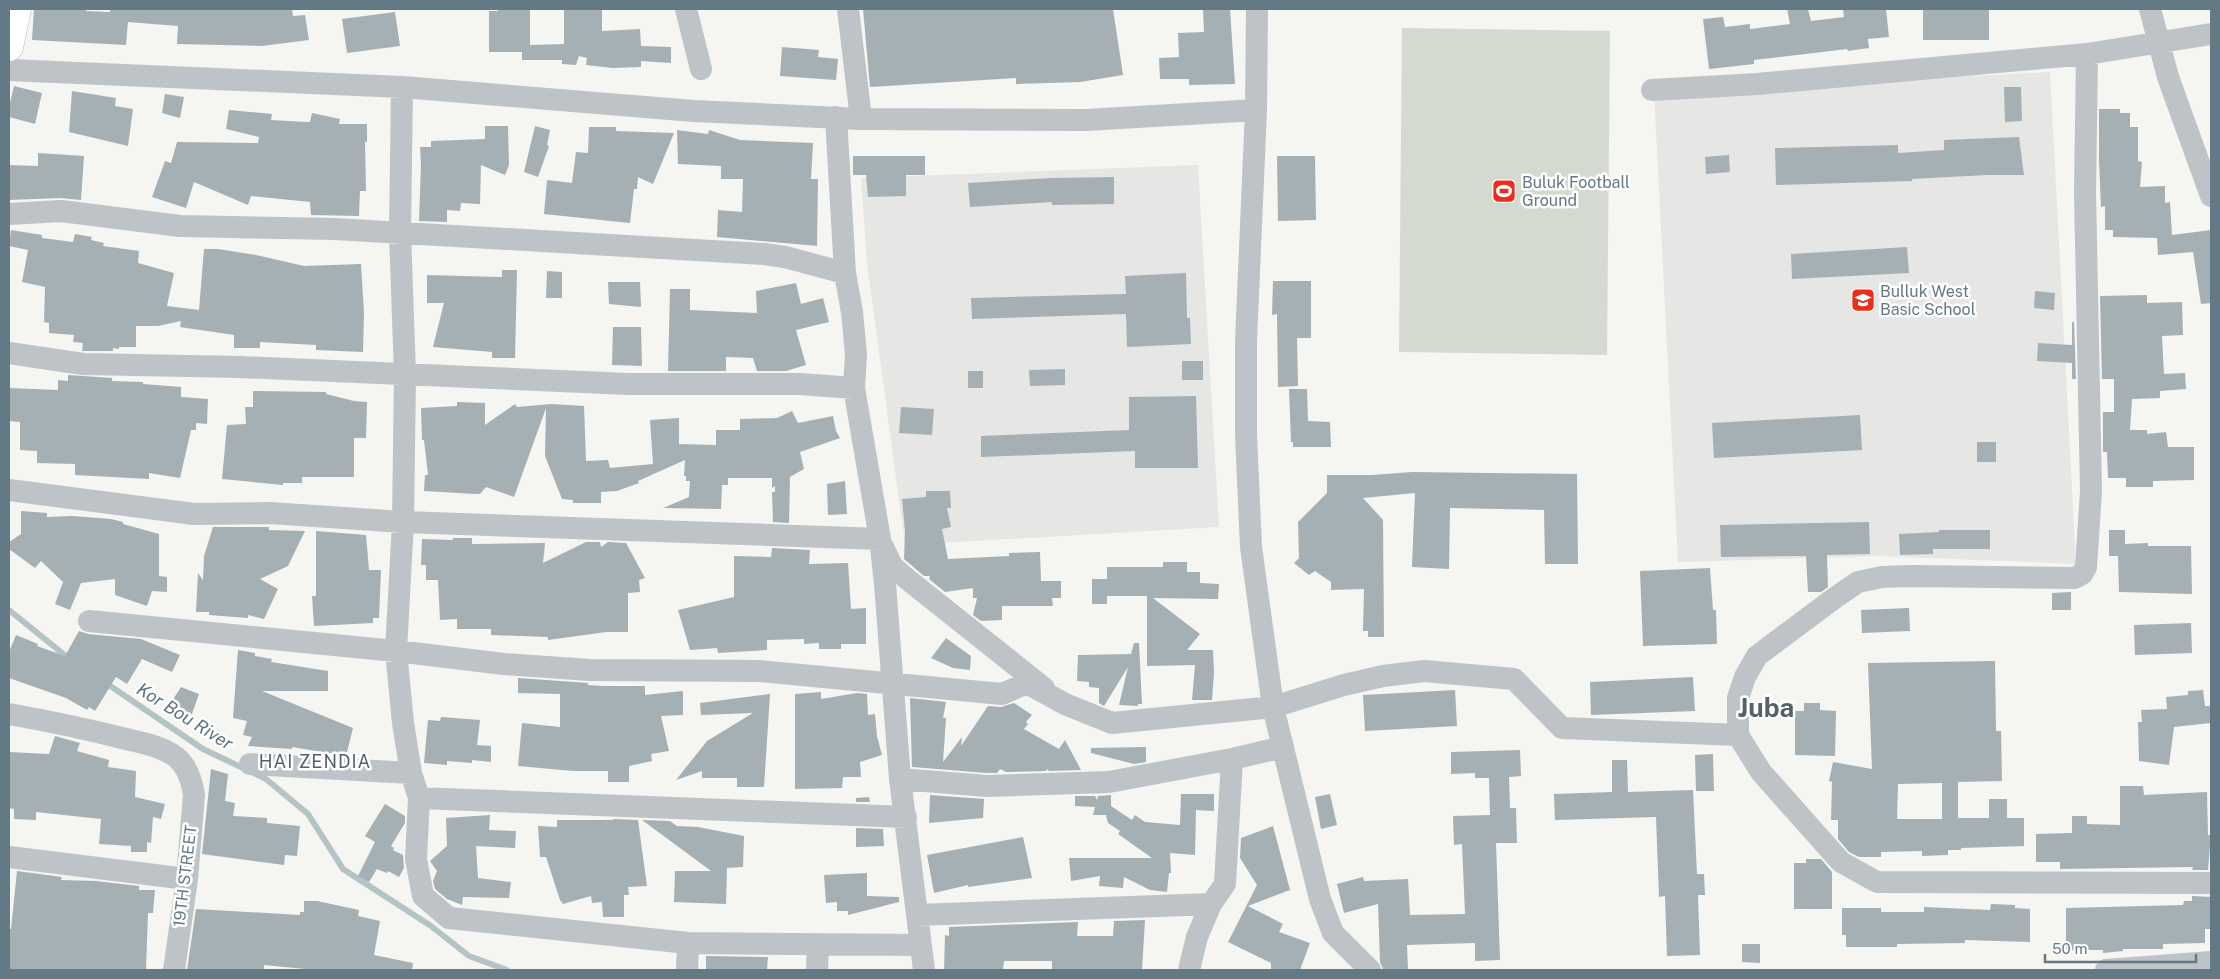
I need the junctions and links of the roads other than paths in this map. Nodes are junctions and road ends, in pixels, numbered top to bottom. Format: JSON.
{"nodes":[{"id":1,"x":17,"y":9,"type":"edge"},
{"id":2,"x":686,"y":9,"type":"edge"},
{"id":3,"x":848,"y":9,"type":"edge"},
{"id":4,"x":1258,"y":9,"type":"edge"},
{"id":5,"x":2150,"y":9,"type":"edge"},
{"id":6,"x":2211,"y":34,"type":"edge"},
{"id":7,"x":2160,"y":41,"type":"junction"},
{"id":8,"x":9,"y":47,"type":"edge"},
{"id":9,"x":2087,"y":54,"type":"junction"},
{"id":10,"x":701,"y":69,"type":"dead end"},
{"id":11,"x":9,"y":70,"type":"edge"},
{"id":12,"x":402,"y":87,"type":"junction"},
{"id":13,"x":1652,"y":90,"type":"dead end"},
{"id":14,"x":1256,"y":110,"type":"junction"},
{"id":15,"x":836,"y":117,"type":"junction"},
{"id":16,"x":861,"y":119,"type":"junction"},
{"id":17,"x":2211,"y":196,"type":"edge"},
{"id":18,"x":9,"y":214,"type":"edge"},
{"id":19,"x":400,"y":233,"type":"junction"},
{"id":20,"x":845,"y":273,"type":"junction"},
{"id":21,"x":9,"y":353,"type":"edge"},
{"id":22,"x":405,"y":375,"type":"junction"},
{"id":23,"x":854,"y":388,"type":"junction"},
{"id":24,"x":9,"y":490,"type":"edge"},
{"id":25,"x":403,"y":522,"type":"junction"},
{"id":26,"x":880,"y":540,"type":"junction"},
{"id":27,"x":89,"y":621,"type":"dead end"},
{"id":28,"x":396,"y":650,"type":"junction"},
{"id":29,"x":892,"y":683,"type":"junction"},
{"id":30,"x":1065,"y":704,"type":"junction"},
{"id":31,"x":1273,"y":707,"type":"junction"},
{"id":32,"x":9,"y":714,"type":"edge"},
{"id":33,"x":1738,"y":735,"type":"junction"},
{"id":34,"x":1283,"y":747,"type":"junction"},
{"id":35,"x":1232,"y":759,"type":"junction"},
{"id":36,"x":250,"y":764,"type":"dead end"},
{"id":37,"x":411,"y":773,"type":"junction"},
{"id":38,"x":900,"y":779,"type":"junction"},
{"id":39,"x":419,"y":798,"type":"junction"},
{"id":40,"x":906,"y":817,"type":"junction"},
{"id":41,"x":9,"y":857,"type":"edge"},
{"id":42,"x":187,"y":879,"type":"junction"},
{"id":43,"x":2211,"y":883,"type":"edge"},
{"id":44,"x":1211,"y":904,"type":"junction"},
{"id":45,"x":918,"y":915,"type":"junction"},
{"id":46,"x":688,"y":943,"type":"junction"},
{"id":47,"x":818,"y":944,"type":"junction"},
{"id":48,"x":920,"y":945,"type":"junction"},
{"id":49,"x":2211,"y":962,"type":"edge"},
{"id":50,"x":174,"y":970,"type":"edge"},
{"id":51,"x":688,"y":970,"type":"edge"},
{"id":52,"x":817,"y":970,"type":"edge"},
{"id":53,"x":924,"y":970,"type":"edge"},
{"id":54,"x":1190,"y":970,"type":"edge"},
{"id":55,"x":1370,"y":970,"type":"edge"},
{"id":56,"x":2106,"y":970,"type":"edge"}],
"edges":[{"from":1,"to":8,"type":"main road"},
{"from":2,"to":10,"type":"street"},
{"from":3,"to":16,"type":"street"},
{"from":4,"to":14,"type":"street"},
{"from":5,"to":7,"type":"street"},
{"from":6,"to":7,"type":"street"},
{"from":7,"to":9,"type":"street"},
{"from":7,"to":17,"type":"street"},
{"from":9,"to":13,"type":"street"},
{"from":9,"to":33,"type":"street"},
{"from":11,"to":12,"type":"street"},
{"from":12,"to":15,"type":"street"},
{"from":12,"to":19,"type":"street"},
{"from":14,"to":16,"type":"street"},
{"from":14,"to":31,"type":"street"},
{"from":15,"to":16,"type":"street"},
{"from":15,"to":20,"type":"street"},
{"from":18,"to":19,"type":"street"},
{"from":19,"to":20,"type":"street"},
{"from":19,"to":22,"type":"street"},
{"from":20,"to":23,"type":"street"},
{"from":21,"to":22,"type":"street"},
{"from":22,"to":23,"type":"street"},
{"from":22,"to":25,"type":"street"},
{"from":23,"to":26,"type":"street"},
{"from":24,"to":25,"type":"street"},
{"from":25,"to":26,"type":"street"},
{"from":25,"to":28,"type":"street"},
{"from":26,"to":29,"type":"street"},
{"from":26,"to":30,"type":"street"},
{"from":27,"to":28,"type":"street"},
{"from":28,"to":29,"type":"street"},
{"from":28,"to":37,"type":"street"},
{"from":29,"to":30,"type":"street"},
{"from":29,"to":38,"type":"street"},
{"from":30,"to":31,"type":"street"},
{"from":31,"to":33,"type":"street"},
{"from":31,"to":34,"type":"street"},
{"from":32,"to":42,"type":"street","name":"19TH STREET"},
{"from":33,"to":43,"type":"street"},
{"from":34,"to":35,"type":"street"},
{"from":34,"to":55,"type":"street"},
{"from":35,"to":38,"type":"street"},
{"from":35,"to":44,"type":"street"},
{"from":36,"to":37,"type":"street"},
{"from":37,"to":39,"type":"street"},
{"from":38,"to":40,"type":"street"},
{"from":39,"to":40,"type":"street"},
{"from":39,"to":46,"type":"street"},
{"from":40,"to":45,"type":"street"},
{"from":41,"to":42,"type":"street"},
{"from":42,"to":50,"type":"street","name":"19TH STREET"},
{"from":44,"to":45,"type":"street"},
{"from":44,"to":54,"type":"street"},
{"from":45,"to":48,"type":"street"},
{"from":46,"to":47,"type":"street"},
{"from":46,"to":51,"type":"street"},
{"from":47,"to":48,"type":"street"},
{"from":47,"to":52,"type":"street"},
{"from":48,"to":53,"type":"street"},
{"from":49,"to":56,"type":"street"}]}
